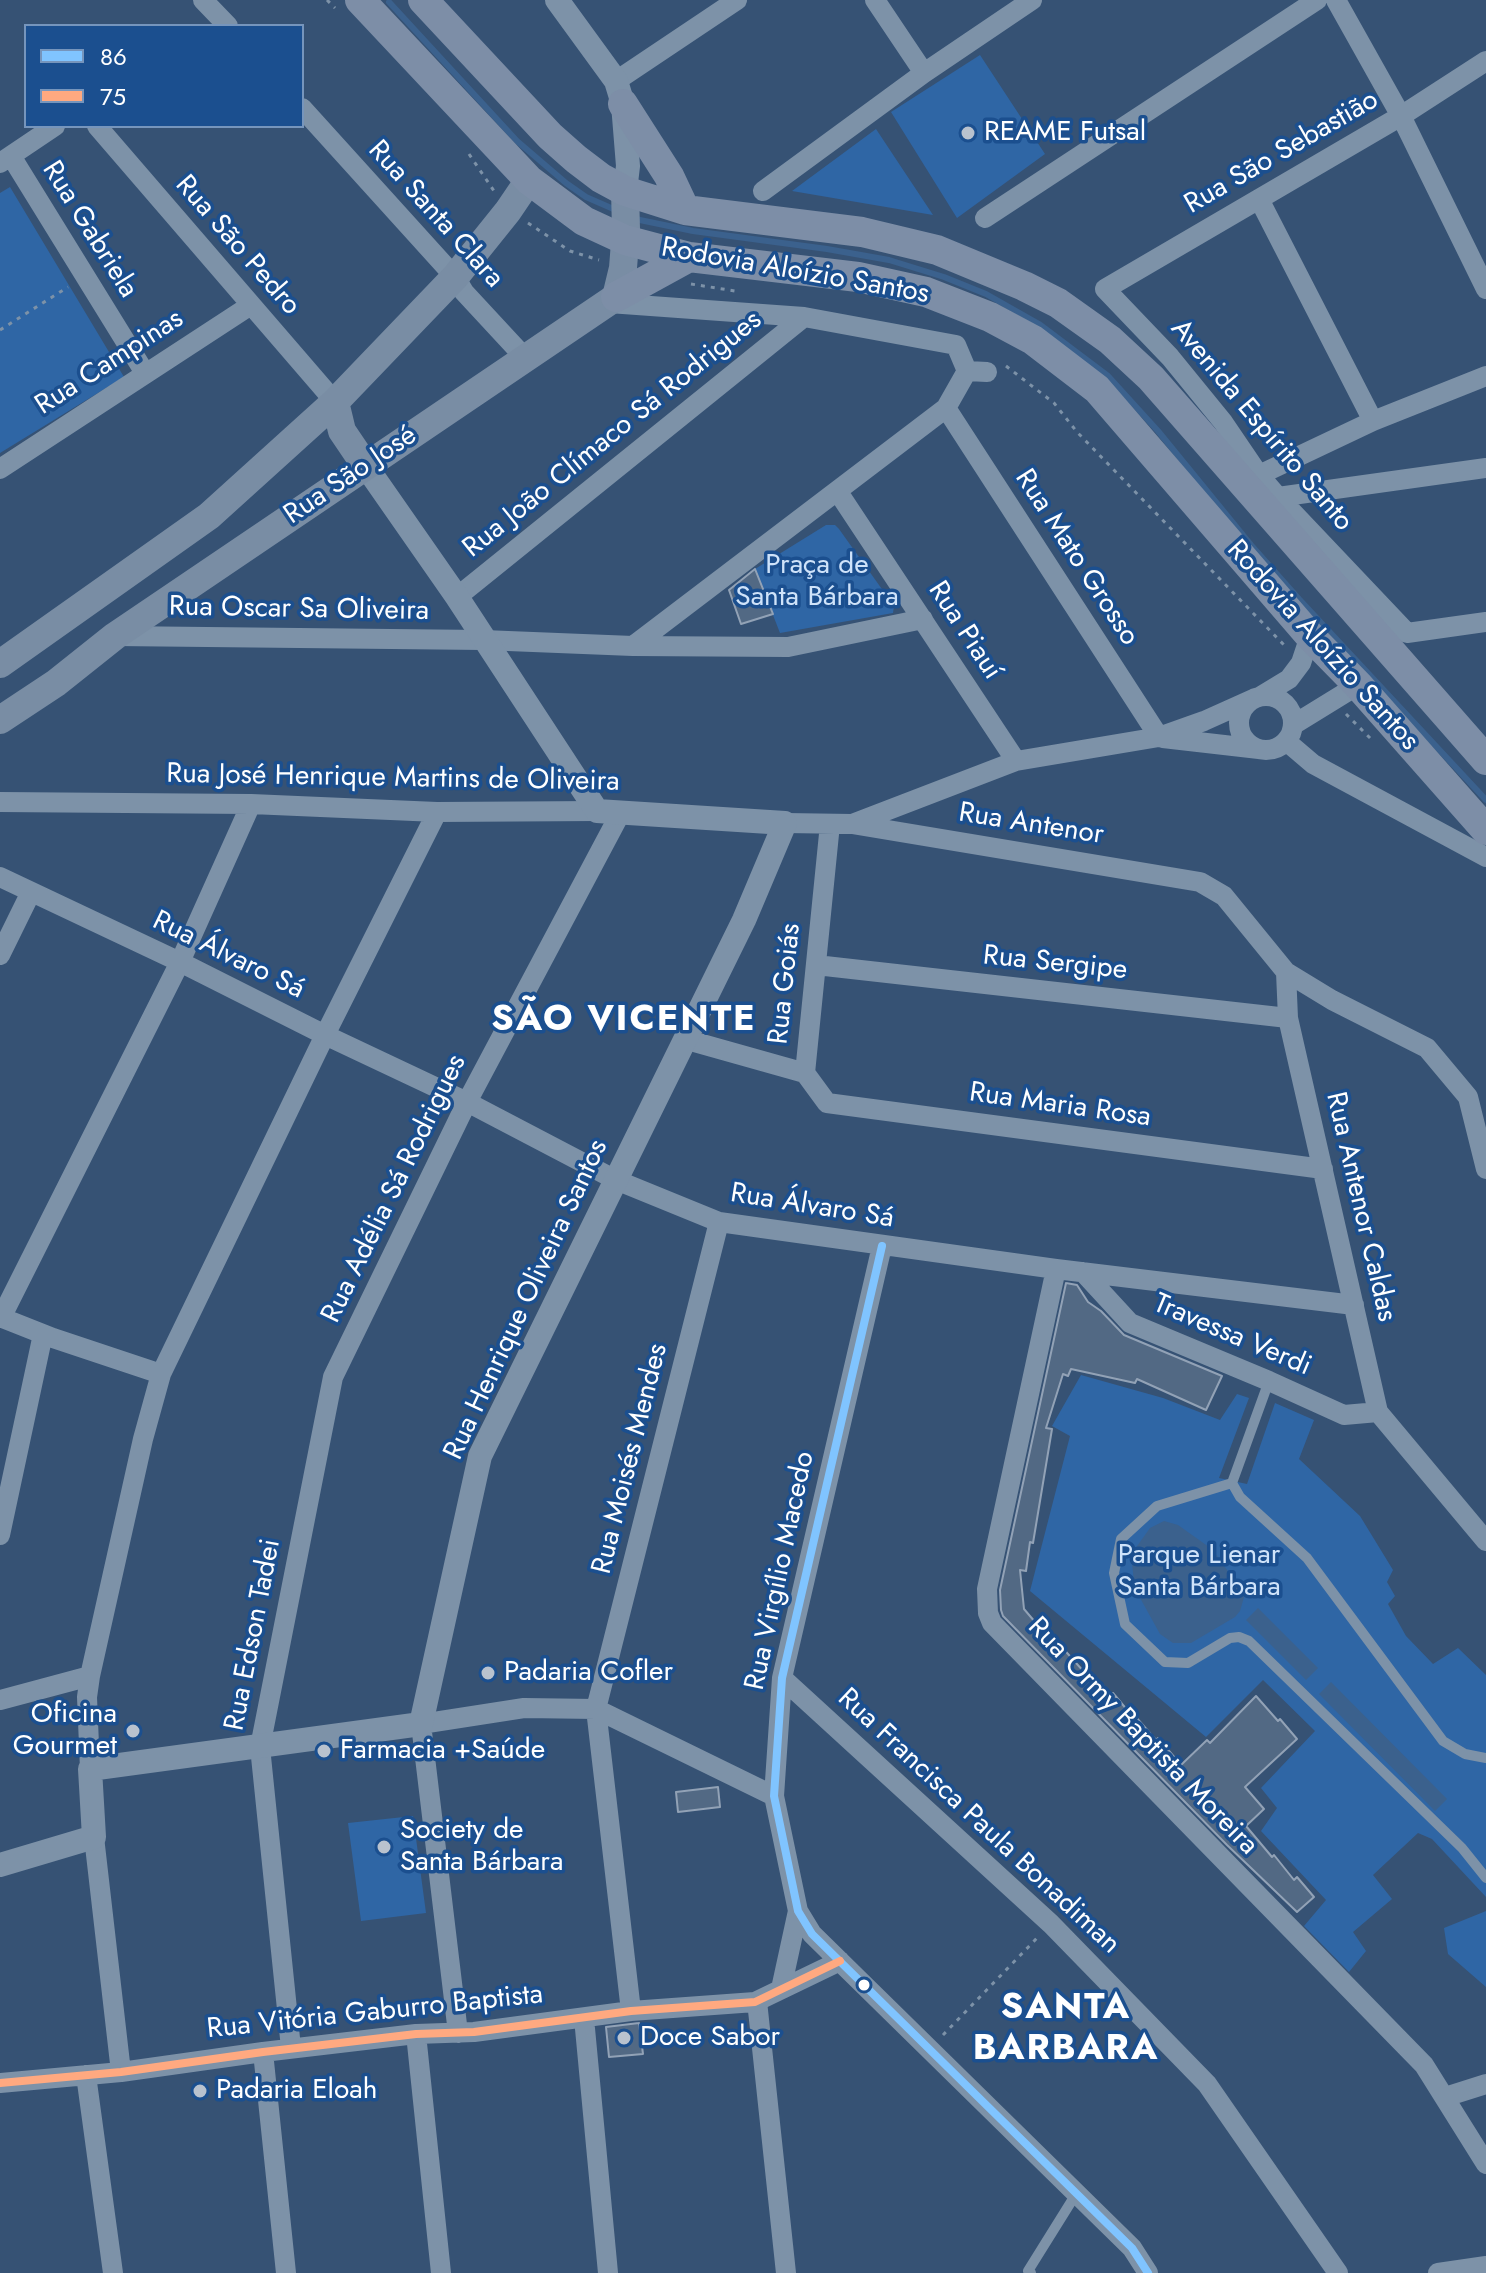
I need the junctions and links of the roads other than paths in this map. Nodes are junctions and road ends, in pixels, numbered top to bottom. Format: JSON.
{"nodes":[{"id":1,"x":203,"y":0,"type":"edge"},
{"id":2,"x":423,"y":0,"type":"edge"},
{"id":3,"x":557,"y":0,"type":"edge"},
{"id":4,"x":737,"y":0,"type":"edge"},
{"id":5,"x":875,"y":0,"type":"edge"},
{"id":6,"x":1032,"y":0,"type":"edge"},
{"id":7,"x":1317,"y":0,"type":"edge"},
{"id":8,"x":1336,"y":0,"type":"edge"},
{"id":9,"x":365,"y":4,"type":"edge"},
{"id":10,"x":226,"y":24,"type":"edge"},
{"id":11,"x":1486,"y":61,"type":"edge"},
{"id":12,"x":924,"y":73,"type":"junction"},
{"id":13,"x":620,"y":93,"type":"junction"},
{"id":14,"x":304,"y":110,"type":"edge"},
{"id":15,"x":1401,"y":116,"type":"junction"},
{"id":16,"x":52,"y":128,"type":"edge"},
{"id":17,"x":99,"y":128,"type":"edge"},
{"id":18,"x":5,"y":160,"type":"edge"},
{"id":19,"x":529,"y":180,"type":"junction"},
{"id":20,"x":763,"y":191,"type":"dead end"},
{"id":21,"x":1259,"y":199,"type":"junction"},
{"id":22,"x":685,"y":210,"type":"junction"},
{"id":23,"x":625,"y":215,"type":"junction"},
{"id":24,"x":985,"y":218,"type":"dead end"},
{"id":25,"x":689,"y":257,"type":"junction"},
{"id":26,"x":455,"y":277,"type":"junction"},
{"id":27,"x":1484,"y":280,"type":"edge"},
{"id":28,"x":1105,"y":289,"type":"joint"},
{"id":29,"x":612,"y":300,"type":"junction"},
{"id":30,"x":251,"y":305,"type":"junction"},
{"id":31,"x":804,"y":317,"type":"junction"},
{"id":32,"x":527,"y":360,"type":"junction"},
{"id":33,"x":145,"y":373,"type":"junction"},
{"id":34,"x":1486,"y":376,"type":"edge"},
{"id":35,"x":335,"y":402,"type":"junction"},
{"id":36,"x":946,"y":408,"type":"junction"},
{"id":37,"x":1373,"y":421,"type":"junction"},
{"id":38,"x":365,"y":465,"type":"junction"},
{"id":39,"x":1486,"y":468,"type":"edge"},
{"id":40,"x":0,"y":469,"type":"edge"},
{"id":41,"x":1259,"y":475,"type":"junction"},
{"id":42,"x":838,"y":492,"type":"junction"},
{"id":43,"x":1278,"y":497,"type":"junction"},
{"id":44,"x":457,"y":597,"type":"junction"},
{"id":45,"x":923,"y":619,"type":"junction"},
{"id":46,"x":1486,"y":622,"type":"edge"},
{"id":47,"x":115,"y":636,"type":"junction"},
{"id":48,"x":1310,"y":636,"type":"junction"},
{"id":49,"x":483,"y":640,"type":"junction"},
{"id":50,"x":633,"y":646,"type":"junction"},
{"id":51,"x":0,"y":664,"type":"edge"},
{"id":52,"x":1358,"y":685,"type":"junction"},
{"id":53,"x":1257,"y":697,"type":"junction"},
{"id":54,"x":0,"y":720,"type":"edge"},
{"id":55,"x":1289,"y":733,"type":"junction"},
{"id":56,"x":1159,"y":737,"type":"junction"},
{"id":57,"x":1261,"y":749,"type":"junction"},
{"id":58,"x":1486,"y":760,"type":"edge"},
{"id":59,"x":1016,"y":761,"type":"junction"},
{"id":60,"x":0,"y":802,"type":"edge"},
{"id":61,"x":251,"y":804,"type":"junction"},
{"id":62,"x":437,"y":812,"type":"junction"},
{"id":63,"x":608,"y":812,"type":"junction"},
{"id":64,"x":785,"y":823,"type":"junction"},
{"id":65,"x":830,"y":824,"type":"junction"},
{"id":66,"x":852,"y":824,"type":"junction"},
{"id":67,"x":1486,"y":830,"type":"edge"},
{"id":68,"x":1486,"y":857,"type":"edge"},
{"id":69,"x":0,"y":877,"type":"edge"},
{"id":70,"x":31,"y":892,"type":"junction"},
{"id":71,"x":0,"y":955,"type":"edge"},
{"id":72,"x":180,"y":962,"type":"junction"},
{"id":73,"x":816,"y":965,"type":"junction"},
{"id":74,"x":1286,"y":972,"type":"junction"},
{"id":75,"x":1288,"y":1018,"type":"junction"},
{"id":76,"x":325,"y":1035,"type":"junction"},
{"id":77,"x":684,"y":1039,"type":"junction"},
{"id":78,"x":805,"y":1073,"type":"junction"},
{"id":79,"x":467,"y":1102,"type":"junction"},
{"id":80,"x":1323,"y":1169,"type":"junction"},
{"id":81,"x":1486,"y":1169,"type":"edge"},
{"id":82,"x":616,"y":1180,"type":"junction"},
{"id":83,"x":719,"y":1222,"type":"junction"},
{"id":84,"x":882,"y":1246,"type":"junction"},
{"id":85,"x":1056,"y":1269,"type":"junction"},
{"id":86,"x":1083,"y":1272,"type":"junction"},
{"id":87,"x":1354,"y":1305,"type":"junction"},
{"id":88,"x":0,"y":1317,"type":"edge"},
{"id":89,"x":43,"y":1334,"type":"junction"},
{"id":90,"x":161,"y":1374,"type":"junction"},
{"id":91,"x":333,"y":1377,"type":"joint"},
{"id":92,"x":1269,"y":1381,"type":"junction"},
{"id":93,"x":1378,"y":1412,"type":"junction"},
{"id":94,"x":1232,"y":1483,"type":"junction"},
{"id":95,"x":0,"y":1535,"type":"edge"},
{"id":96,"x":1486,"y":1541,"type":"edge"},
{"id":97,"x":90,"y":1676,"type":"junction"},
{"id":98,"x":782,"y":1678,"type":"junction"},
{"id":99,"x":0,"y":1700,"type":"edge"},
{"id":100,"x":596,"y":1709,"type":"junction"},
{"id":101,"x":421,"y":1724,"type":"junction"},
{"id":102,"x":260,"y":1747,"type":"junction"},
{"id":103,"x":1486,"y":1758,"type":"edge"},
{"id":104,"x":90,"y":1769,"type":"junction"},
{"id":105,"x":774,"y":1796,"type":"junction"},
{"id":106,"x":94,"y":1837,"type":"junction"},
{"id":107,"x":0,"y":1865,"type":"edge"},
{"id":108,"x":1486,"y":1878,"type":"edge"},
{"id":109,"x":798,"y":1911,"type":"junction"},
{"id":110,"x":840,"y":1961,"type":"junction"},
{"id":111,"x":781,"y":1989,"type":"junction"},
{"id":112,"x":757,"y":2001,"type":"junction"},
{"id":113,"x":631,"y":2011,"type":"junction"},
{"id":114,"x":584,"y":2018,"type":"junction"},
{"id":115,"x":458,"y":2033,"type":"junction"},
{"id":116,"x":416,"y":2034,"type":"junction"},
{"id":117,"x":291,"y":2048,"type":"junction"},
{"id":118,"x":263,"y":2052,"type":"junction"},
{"id":119,"x":121,"y":2072,"type":"junction"},
{"id":120,"x":86,"y":2075,"type":"junction"},
{"id":121,"x":0,"y":2083,"type":"edge"},
{"id":122,"x":1486,"y":2084,"type":"edge"},
{"id":123,"x":1445,"y":2097,"type":"junction"},
{"id":124,"x":1486,"y":2164,"type":"edge"},
{"id":125,"x":1076,"y":2194,"type":"junction"},
{"id":126,"x":1486,"y":2266,"type":"edge"},
{"id":127,"x":113,"y":2273,"type":"edge"},
{"id":128,"x":286,"y":2273,"type":"edge"},
{"id":129,"x":441,"y":2273,"type":"edge"},
{"id":130,"x":608,"y":2273,"type":"edge"},
{"id":131,"x":786,"y":2273,"type":"edge"},
{"id":132,"x":1031,"y":2273,"type":"edge"},
{"id":133,"x":1148,"y":2273,"type":"edge"},
{"id":134,"x":1338,"y":2273,"type":"edge"},
{"id":135,"x":1438,"y":2273,"type":"edge"}],
"edges":[{"from":1,"to":10,"type":"street"},
{"from":2,"to":23,"type":"main road","name":"Rodovia Aloízio Santos"},
{"from":3,"to":13,"type":"street"},
{"from":4,"to":13,"type":"street"},
{"from":5,"to":12,"type":"street"},
{"from":6,"to":12,"type":"street"},
{"from":7,"to":24,"type":"street"},
{"from":8,"to":15,"type":"street"},
{"from":9,"to":19,"type":"main road","name":"Rodovia Aloízio Santos"},
{"from":11,"to":15,"type":"street","name":"Rua São Sebastião"},
{"from":12,"to":20,"type":"street"},
{"from":13,"to":22,"type":"main road"},
{"from":13,"to":23,"type":"street"},
{"from":14,"to":26,"type":"street","name":"Rua Santa Clara"},
{"from":15,"to":21,"type":"street","name":"Rua São Sebastião"},
{"from":15,"to":27,"type":"street"},
{"from":16,"to":18,"type":"street"},
{"from":17,"to":30,"type":"street","name":"Rua São Pedro"},
{"from":18,"to":33,"type":"street","name":"Rua Gabriela"},
{"from":19,"to":23,"type":"main road","name":"Rodovia Aloízio Santos"},
{"from":19,"to":26,"type":"main road","name":"Rua São José"},
{"from":21,"to":28,"type":"street","name":"Rua São Sebastião"},
{"from":21,"to":37,"type":"street"},
{"from":22,"to":23,"type":"main road","name":"Rodovia Aloízio Santos"},
{"from":22,"to":58,"type":"main road","name":"Rodovia Aloízio Santos"},
{"from":23,"to":25,"type":"main road","name":"Rodovia Aloízio Santos"},
{"from":23,"to":29,"type":"main road"},
{"from":25,"to":29,"type":"main road"},
{"from":25,"to":48,"type":"main road","name":"Rodovia Aloízio Santos"},
{"from":26,"to":32,"type":"street","name":"Rua Santa Clara"},
{"from":26,"to":35,"type":"main road","name":"Rua São José"},
{"from":28,"to":41,"type":"street","name":"Avenida Espírito Santo"},
{"from":29,"to":31,"type":"street"},
{"from":29,"to":32,"type":"main road","name":"Rua São José"},
{"from":30,"to":33,"type":"street","name":"Rua Campinas"},
{"from":30,"to":35,"type":"street","name":"Rua São Pedro"},
{"from":31,"to":36,"type":"street"},
{"from":31,"to":44,"type":"street","name":"Rua João Clímaco Sá Rodrigues"},
{"from":32,"to":38,"type":"main road","name":"Rua São José"},
{"from":33,"to":40,"type":"street","name":"Rua Campinas"},
{"from":34,"to":37,"type":"street"},
{"from":35,"to":38,"type":"main road"},
{"from":35,"to":51,"type":"main road","name":"Rua São José"},
{"from":36,"to":42,"type":"street"},
{"from":36,"to":56,"type":"street","name":"Rua Mato Grosso"},
{"from":37,"to":41,"type":"street"},
{"from":38,"to":44,"type":"street"},
{"from":38,"to":47,"type":"main road","name":"Rua São José"},
{"from":39,"to":43,"type":"street"},
{"from":41,"to":43,"type":"street","name":"Avenida Espírito Santo"},
{"from":42,"to":45,"type":"street","name":"Rua Piauí"},
{"from":42,"to":50,"type":"street"},
{"from":43,"to":46,"type":"street","name":"Avenida Espírito Santo"},
{"from":44,"to":49,"type":"street"},
{"from":45,"to":50,"type":"street","name":"Rua Oscar Sa Oliveira"},
{"from":45,"to":59,"type":"street","name":"Rua Piauí"},
{"from":47,"to":49,"type":"street","name":"Rua Oscar Sa Oliveira"},
{"from":47,"to":54,"type":"main road","name":"Rua São José"},
{"from":48,"to":52,"type":"main road","name":"Rodovia Aloízio Santos"},
{"from":48,"to":53,"type":"street"},
{"from":49,"to":50,"type":"street","name":"Rua Oscar Sa Oliveira"},
{"from":49,"to":63,"type":"street"},
{"from":52,"to":55,"type":"street"},
{"from":52,"to":67,"type":"main road","name":"Rodovia Aloízio Santos"},
{"from":53,"to":55,"type":"street"},
{"from":53,"to":56,"type":"street"},
{"from":53,"to":57,"type":"street"},
{"from":55,"to":57,"type":"street"},
{"from":55,"to":68,"type":"street"},
{"from":56,"to":57,"type":"street"},
{"from":56,"to":59,"type":"street"},
{"from":59,"to":66,"type":"street"},
{"from":60,"to":61,"type":"street","name":"Rua José Henrique Martins de Oliveira"},
{"from":61,"to":62,"type":"street","name":"Rua José Henrique Martins de Oliveira"},
{"from":61,"to":72,"type":"street"},
{"from":62,"to":63,"type":"street","name":"Rua José Henrique Martins de Oliveira"},
{"from":62,"to":76,"type":"street"},
{"from":63,"to":64,"type":"street","name":"Rua José Henrique Martins de Oliveira"},
{"from":63,"to":79,"type":"street","name":"Rua Adélia Sá Rodrigues"},
{"from":64,"to":65,"type":"street"},
{"from":64,"to":77,"type":"street","name":"Rua Henrique Oliveira Santos"},
{"from":65,"to":66,"type":"street"},
{"from":65,"to":73,"type":"street","name":"Rua Goiás"},
{"from":66,"to":74,"type":"street","name":"Rua Antenor"},
{"from":69,"to":70,"type":"street","name":"Rua Álvaro Sá"},
{"from":70,"to":71,"type":"street"},
{"from":70,"to":72,"type":"street","name":"Rua Álvaro Sá"},
{"from":72,"to":76,"type":"street","name":"Rua Álvaro Sá"},
{"from":72,"to":88,"type":"street"},
{"from":73,"to":75,"type":"street","name":"Rua Sergipe"},
{"from":73,"to":78,"type":"street","name":"Rua Goiás"},
{"from":74,"to":75,"type":"street","name":"Rua Antenor Caldas"},
{"from":74,"to":81,"type":"street"},
{"from":75,"to":80,"type":"street","name":"Rua Antenor Caldas"},
{"from":76,"to":79,"type":"street","name":"Rua Álvaro Sá"},
{"from":76,"to":90,"type":"street"},
{"from":77,"to":78,"type":"street","name":"Rua Goiás"},
{"from":77,"to":82,"type":"street","name":"Rua Henrique Oliveira Santos"},
{"from":78,"to":80,"type":"street","name":"Rua Maria Rosa"},
{"from":79,"to":82,"type":"street","name":"Rua Álvaro Sá"},
{"from":79,"to":91,"type":"street","name":"Rua Adélia Sá Rodrigues"},
{"from":80,"to":87,"type":"street","name":"Rua Antenor Caldas"},
{"from":82,"to":83,"type":"street","name":"Rua Álvaro Sá"},
{"from":82,"to":101,"type":"street","name":"Rua Henrique Oliveira Santos"},
{"from":83,"to":84,"type":"street","name":"Rua Álvaro Sá"},
{"from":83,"to":100,"type":"street","name":"Rua Moisés Mendes"},
{"from":84,"to":85,"type":"street","name":"Rua Álvaro Sá"},
{"from":84,"to":98,"type":"street","name":"Rua Virgílio Macedo"},
{"from":85,"to":86,"type":"street","name":"Rua Álvaro Sá"},
{"from":85,"to":123,"type":"street","name":"Rua Ormy Baptista Moreira"},
{"from":86,"to":87,"type":"street","name":"Rua Álvaro Sá"},
{"from":86,"to":92,"type":"street","name":"Travessa Verdi"},
{"from":87,"to":93,"type":"street","name":"Rua Antenor Caldas"},
{"from":88,"to":89,"type":"street"},
{"from":89,"to":90,"type":"street"},
{"from":89,"to":95,"type":"street"},
{"from":90,"to":97,"type":"street"},
{"from":91,"to":102,"type":"street","name":"Rua Edson Tadei"},
{"from":92,"to":93,"type":"street","name":"Travessa Verdi"},
{"from":92,"to":94,"type":"lane"},
{"from":93,"to":96,"type":"street","name":"Rua Antenor Caldas"},
{"from":94,"to":103,"type":"lane"},
{"from":94,"to":108,"type":"lane"},
{"from":97,"to":99,"type":"street"},
{"from":97,"to":104,"type":"street"},
{"from":98,"to":105,"type":"street","name":"Rua Virgílio Macedo"},
{"from":98,"to":134,"type":"street","name":"Rua Francisca Paula Bonadiman"},
{"from":100,"to":101,"type":"street"},
{"from":100,"to":105,"type":"street"},
{"from":100,"to":113,"type":"street"},
{"from":101,"to":102,"type":"street"},
{"from":101,"to":115,"type":"street"},
{"from":102,"to":104,"type":"street"},
{"from":102,"to":117,"type":"street","name":"Rua Edson Tadei"},
{"from":104,"to":106,"type":"street"},
{"from":105,"to":109,"type":"street","name":"Rua Virgílio Macedo"},
{"from":106,"to":107,"type":"street"},
{"from":106,"to":119,"type":"street"},
{"from":109,"to":110,"type":"street","name":"Rua Virgílio Macedo"},
{"from":109,"to":111,"type":"street","name":"Rua Virgílio Macedo"},
{"from":110,"to":111,"type":"street"},
{"from":110,"to":125,"type":"street","name":"Rua Virgílio Macedo"},
{"from":111,"to":112,"type":"street"},
{"from":112,"to":113,"type":"street","name":"Rua Vitória Gaburro Baptista"},
{"from":112,"to":131,"type":"street"},
{"from":113,"to":114,"type":"street","name":"Rua Vitória Gaburro Baptista"},
{"from":114,"to":115,"type":"street","name":"Rua Vitória Gaburro Baptista"},
{"from":114,"to":130,"type":"street"},
{"from":115,"to":116,"type":"street","name":"Rua Vitória Gaburro Baptista"},
{"from":116,"to":117,"type":"street","name":"Rua Vitória Gaburro Baptista"},
{"from":116,"to":129,"type":"street"},
{"from":117,"to":118,"type":"street","name":"Rua Vitória Gaburro Baptista"},
{"from":118,"to":119,"type":"street","name":"Rua Vitória Gaburro Baptista"},
{"from":118,"to":128,"type":"street"},
{"from":119,"to":120,"type":"street","name":"Rua Vitória Gaburro Baptista"},
{"from":120,"to":121,"type":"street","name":"Rua Vitória Gaburro Baptista"},
{"from":120,"to":127,"type":"street"},
{"from":122,"to":123,"type":"street"},
{"from":123,"to":124,"type":"street","name":"Rua Ormy Baptista Moreira"},
{"from":125,"to":132,"type":"lane"},
{"from":125,"to":133,"type":"street","name":"Rua Virgílio Macedo"},
{"from":126,"to":135,"type":"street"}]}
